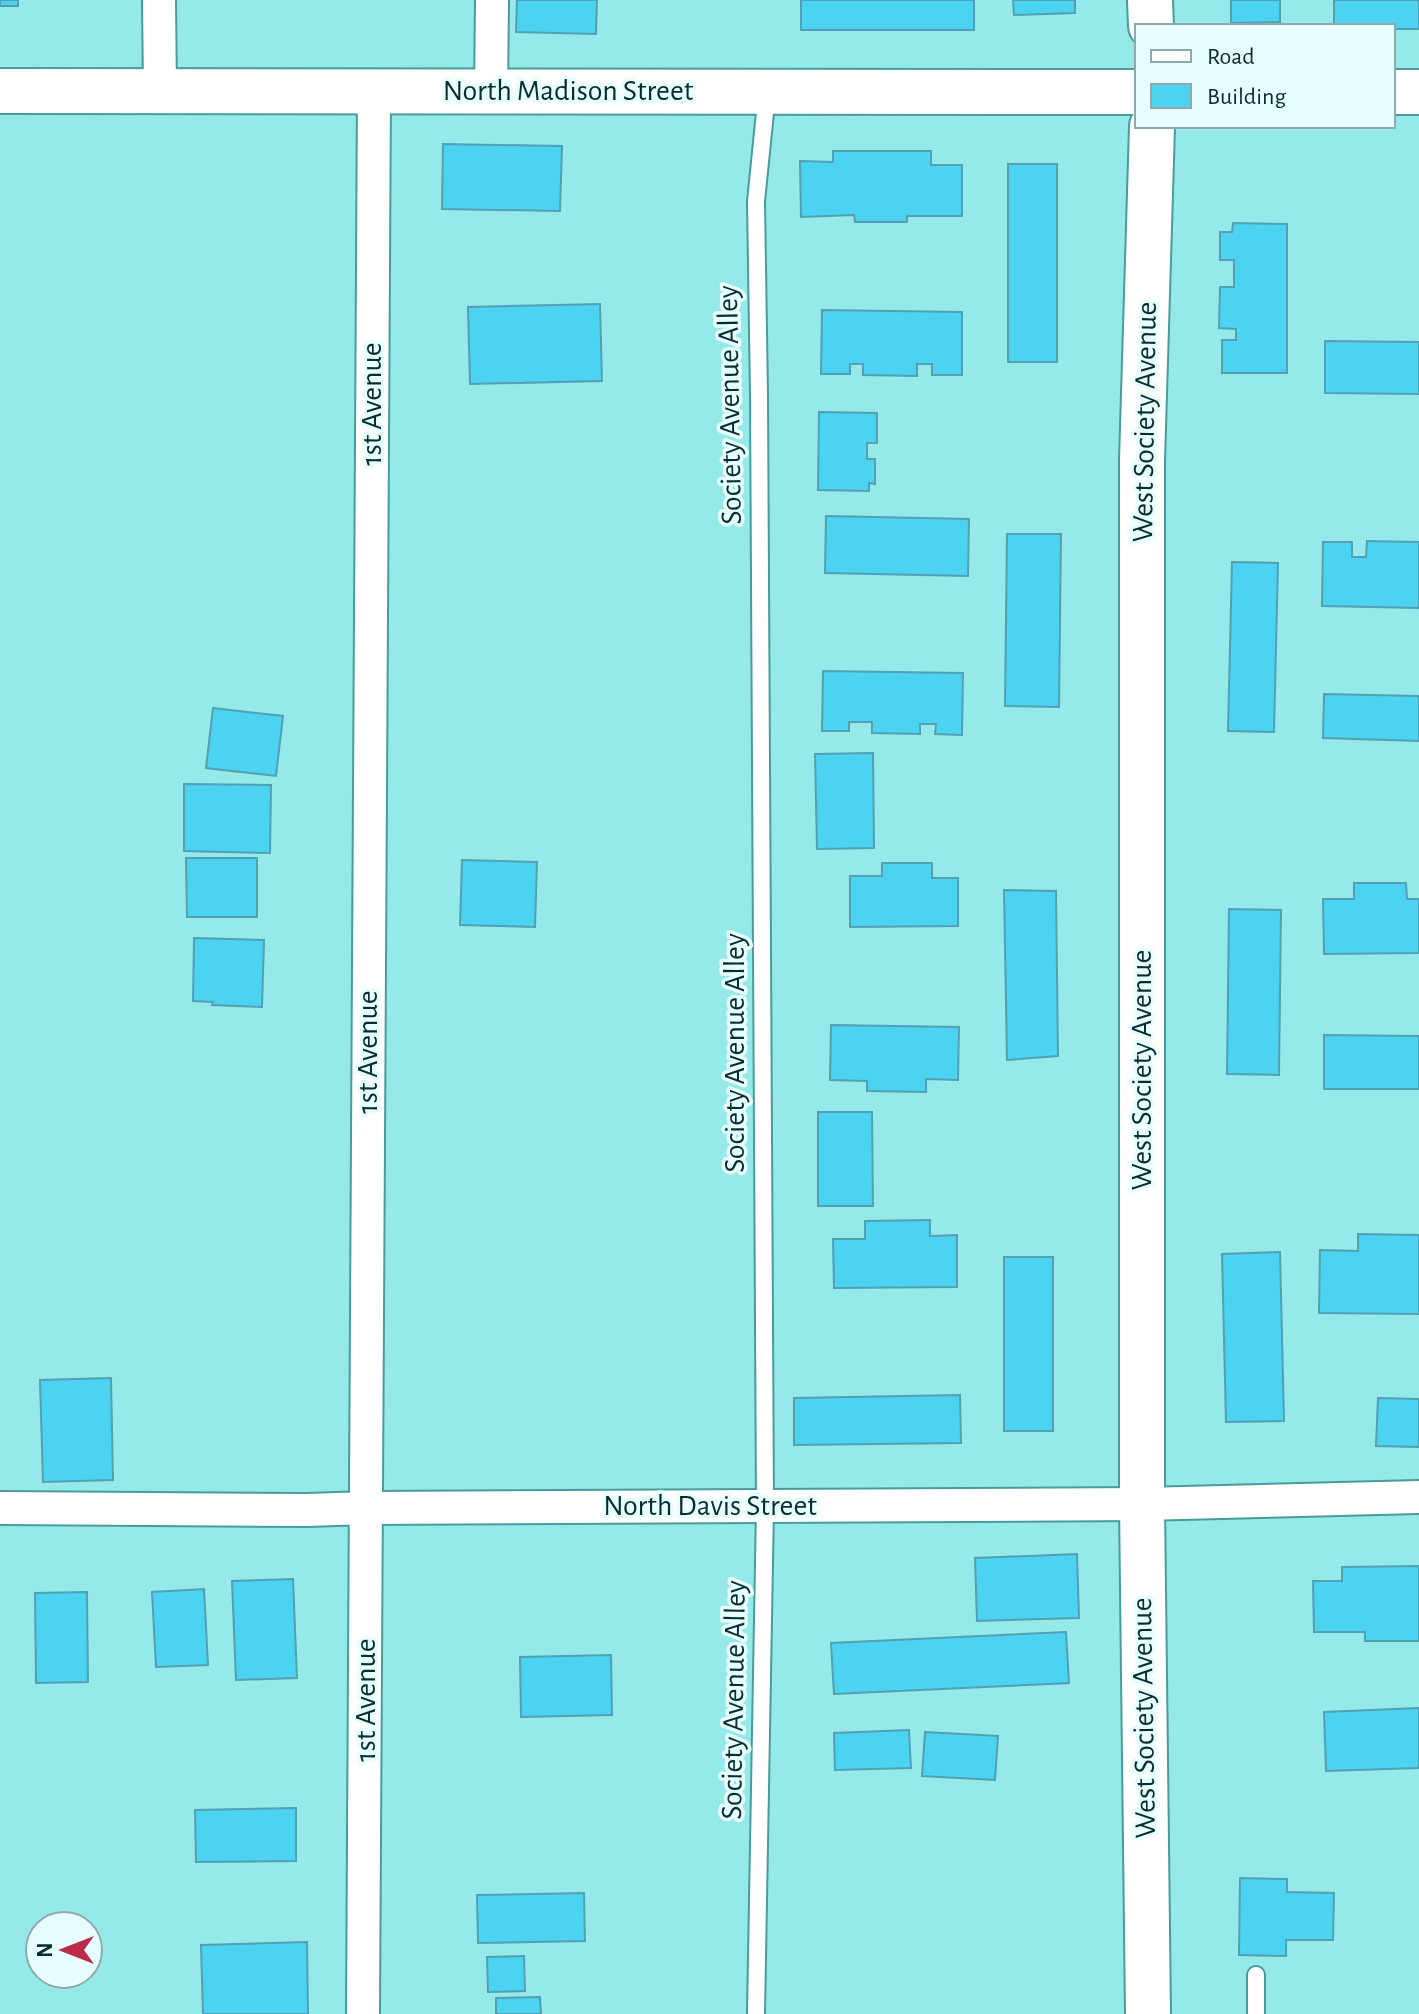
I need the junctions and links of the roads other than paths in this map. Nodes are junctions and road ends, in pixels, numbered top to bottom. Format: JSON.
{"nodes":[{"id":1,"x":159,"y":0,"type":"edge"},
{"id":2,"x":492,"y":0,"type":"edge"},
{"id":3,"x":1150,"y":0,"type":"edge"},
{"id":4,"x":1151,"y":24,"type":"edge"},
{"id":5,"x":0,"y":91,"type":"edge"},
{"id":6,"x":160,"y":91,"type":"junction"},
{"id":7,"x":374,"y":91,"type":"junction"},
{"id":8,"x":491,"y":91,"type":"junction"},
{"id":9,"x":767,"y":92,"type":"junction"},
{"id":10,"x":1135,"y":92,"type":"edge"},
{"id":11,"x":1395,"y":92,"type":"edge"},
{"id":12,"x":1419,"y":92,"type":"edge"},
{"id":13,"x":1152,"y":128,"type":"edge"},
{"id":14,"x":1419,"y":1497,"type":"edge"},
{"id":15,"x":1142,"y":1504,"type":"junction"},
{"id":16,"x":765,"y":1506,"type":"junction"},
{"id":17,"x":0,"y":1508,"type":"edge"},
{"id":18,"x":367,"y":1508,"type":"junction"},
{"id":19,"x":1256,"y":1975,"type":"dead end"},
{"id":20,"x":363,"y":2014,"type":"edge"},
{"id":21,"x":756,"y":2014,"type":"edge"},
{"id":22,"x":1148,"y":2014,"type":"edge"},
{"id":23,"x":1256,"y":2014,"type":"edge"}],
"edges":[{"from":1,"to":6,"type":"street"},
{"from":2,"to":8,"type":"street"},
{"from":3,"to":4,"type":"street"},
{"from":5,"to":6,"type":"street","name":"North Madison Street"},
{"from":6,"to":7,"type":"street","name":"North Madison Street"},
{"from":7,"to":8,"type":"street","name":"North Madison Street"},
{"from":7,"to":18,"type":"street","name":"1st Avenue"},
{"from":8,"to":9,"type":"street","name":"North Madison Street"},
{"from":9,"to":10,"type":"street","name":"North Madison Street"},
{"from":9,"to":16,"type":"lane","name":"Society Avenue Alley"},
{"from":11,"to":12,"type":"street"},
{"from":13,"to":15,"type":"street","name":"West Society Avenue"},
{"from":14,"to":15,"type":"street","name":"North Davis Street"},
{"from":15,"to":16,"type":"street","name":"North Davis Street"},
{"from":15,"to":22,"type":"street","name":"West Society Avenue"},
{"from":16,"to":18,"type":"street","name":"North Davis Street"},
{"from":16,"to":21,"type":"lane","name":"Society Avenue Alley"},
{"from":17,"to":18,"type":"street","name":"North Davis Street"},
{"from":18,"to":20,"type":"street","name":"1st Avenue"},
{"from":19,"to":23,"type":"lane"}]}
